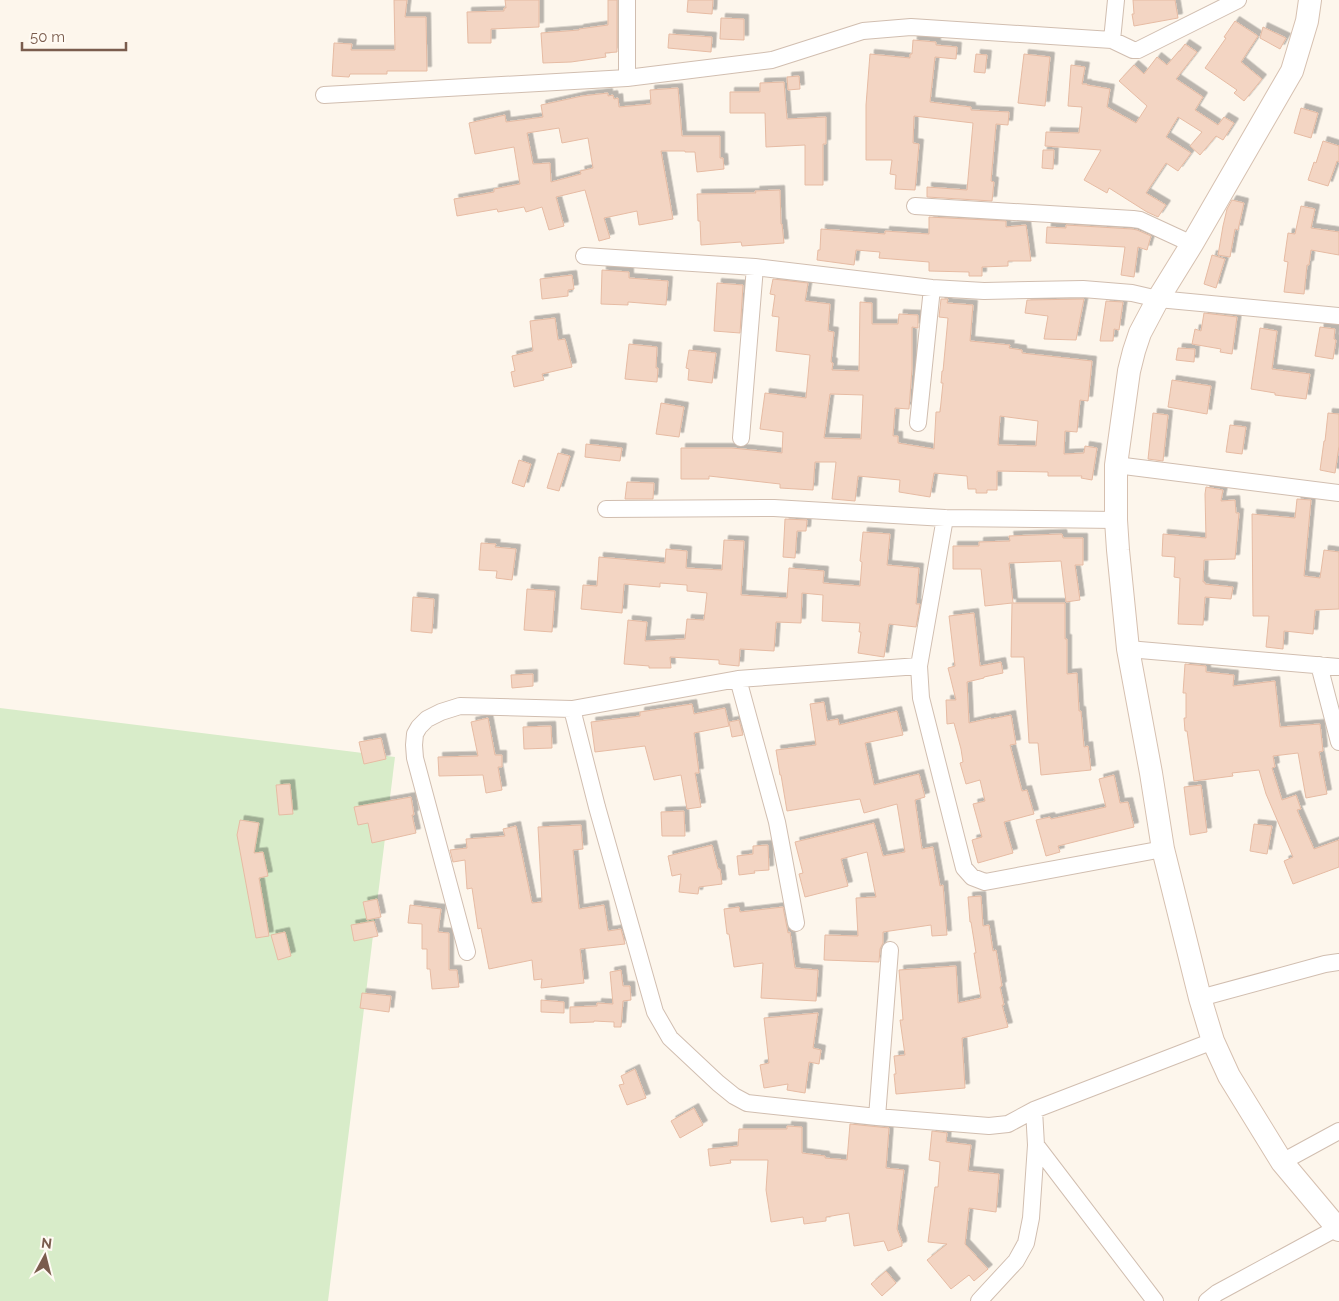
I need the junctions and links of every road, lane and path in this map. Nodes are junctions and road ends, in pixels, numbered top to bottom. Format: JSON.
{"nodes":[{"id":1,"x":627,"y":0,"type":"edge"},
{"id":2,"x":1116,"y":0,"type":"edge"},
{"id":3,"x":1238,"y":0,"type":"edge"},
{"id":4,"x":1310,"y":0,"type":"edge"},
{"id":5,"x":1112,"y":40,"type":"junction"},
{"id":6,"x":627,"y":78,"type":"junction"},
{"id":7,"x":324,"y":95,"type":"dead end"},
{"id":8,"x":915,"y":206,"type":"dead end"},
{"id":9,"x":1192,"y":244,"type":"junction"},
{"id":10,"x":584,"y":256,"type":"dead end"},
{"id":11,"x":756,"y":267,"type":"junction"},
{"id":12,"x":932,"y":288,"type":"junction"},
{"id":13,"x":1158,"y":299,"type":"junction"},
{"id":14,"x":1339,"y":316,"type":"edge"},
{"id":15,"x":918,"y":423,"type":"dead end"},
{"id":16,"x":741,"y":438,"type":"dead end"},
{"id":17,"x":1116,"y":465,"type":"junction"},
{"id":18,"x":1339,"y":492,"type":"edge"},
{"id":19,"x":606,"y":509,"type":"dead end"},
{"id":20,"x":945,"y":518,"type":"junction"},
{"id":21,"x":1116,"y":520,"type":"junction"},
{"id":22,"x":1128,"y":649,"type":"junction"},
{"id":23,"x":919,"y":666,"type":"junction"},
{"id":24,"x":1319,"y":666,"type":"junction"},
{"id":25,"x":1339,"y":667,"type":"edge"},
{"id":26,"x":738,"y":679,"type":"junction"},
{"id":27,"x":572,"y":709,"type":"junction"},
{"id":28,"x":1339,"y":742,"type":"edge"},
{"id":29,"x":1164,"y":849,"type":"junction"},
{"id":30,"x":796,"y":923,"type":"dead end"},
{"id":31,"x":890,"y":950,"type":"dead end"},
{"id":32,"x":467,"y":952,"type":"dead end"},
{"id":33,"x":1339,"y":962,"type":"edge"},
{"id":34,"x":1200,"y":998,"type":"junction"},
{"id":35,"x":1213,"y":1041,"type":"junction"},
{"id":36,"x":1034,"y":1110,"type":"junction"},
{"id":37,"x":877,"y":1117,"type":"junction"},
{"id":38,"x":1339,"y":1131,"type":"edge"},
{"id":39,"x":1036,"y":1145,"type":"junction"},
{"id":40,"x":1282,"y":1162,"type":"junction"},
{"id":41,"x":1338,"y":1229,"type":"edge"},
{"id":42,"x":979,"y":1301,"type":"edge"},
{"id":43,"x":1155,"y":1301,"type":"edge"},
{"id":44,"x":1207,"y":1301,"type":"edge"}],
"edges":[{"from":1,"to":6,"type":"street"},
{"from":2,"to":5,"type":"street"},
{"from":3,"to":5,"type":"street"},
{"from":4,"to":9,"type":"street"},
{"from":5,"to":6,"type":"street"},
{"from":6,"to":7,"type":"street"},
{"from":8,"to":9,"type":"street"},
{"from":9,"to":13,"type":"street"},
{"from":10,"to":11,"type":"street"},
{"from":11,"to":12,"type":"street"},
{"from":11,"to":16,"type":"street"},
{"from":12,"to":13,"type":"street"},
{"from":12,"to":15,"type":"street"},
{"from":13,"to":14,"type":"street"},
{"from":13,"to":17,"type":"street"},
{"from":17,"to":18,"type":"street"},
{"from":17,"to":21,"type":"street"},
{"from":19,"to":20,"type":"street"},
{"from":20,"to":21,"type":"street"},
{"from":20,"to":23,"type":"street"},
{"from":21,"to":22,"type":"street"},
{"from":22,"to":24,"type":"street"},
{"from":22,"to":29,"type":"street"},
{"from":23,"to":26,"type":"street"},
{"from":23,"to":29,"type":"street"},
{"from":24,"to":25,"type":"street"},
{"from":24,"to":28,"type":"street"},
{"from":26,"to":27,"type":"street"},
{"from":26,"to":30,"type":"street"},
{"from":27,"to":32,"type":"street"},
{"from":27,"to":37,"type":"street"},
{"from":29,"to":34,"type":"street"},
{"from":31,"to":37,"type":"street"},
{"from":33,"to":34,"type":"street"},
{"from":34,"to":35,"type":"street"},
{"from":35,"to":36,"type":"street"},
{"from":35,"to":40,"type":"street"},
{"from":36,"to":37,"type":"street"},
{"from":36,"to":39,"type":"street"},
{"from":38,"to":40,"type":"street"},
{"from":39,"to":42,"type":"street"},
{"from":39,"to":43,"type":"street"},
{"from":40,"to":41,"type":"street"},
{"from":41,"to":44,"type":"street"}]}
